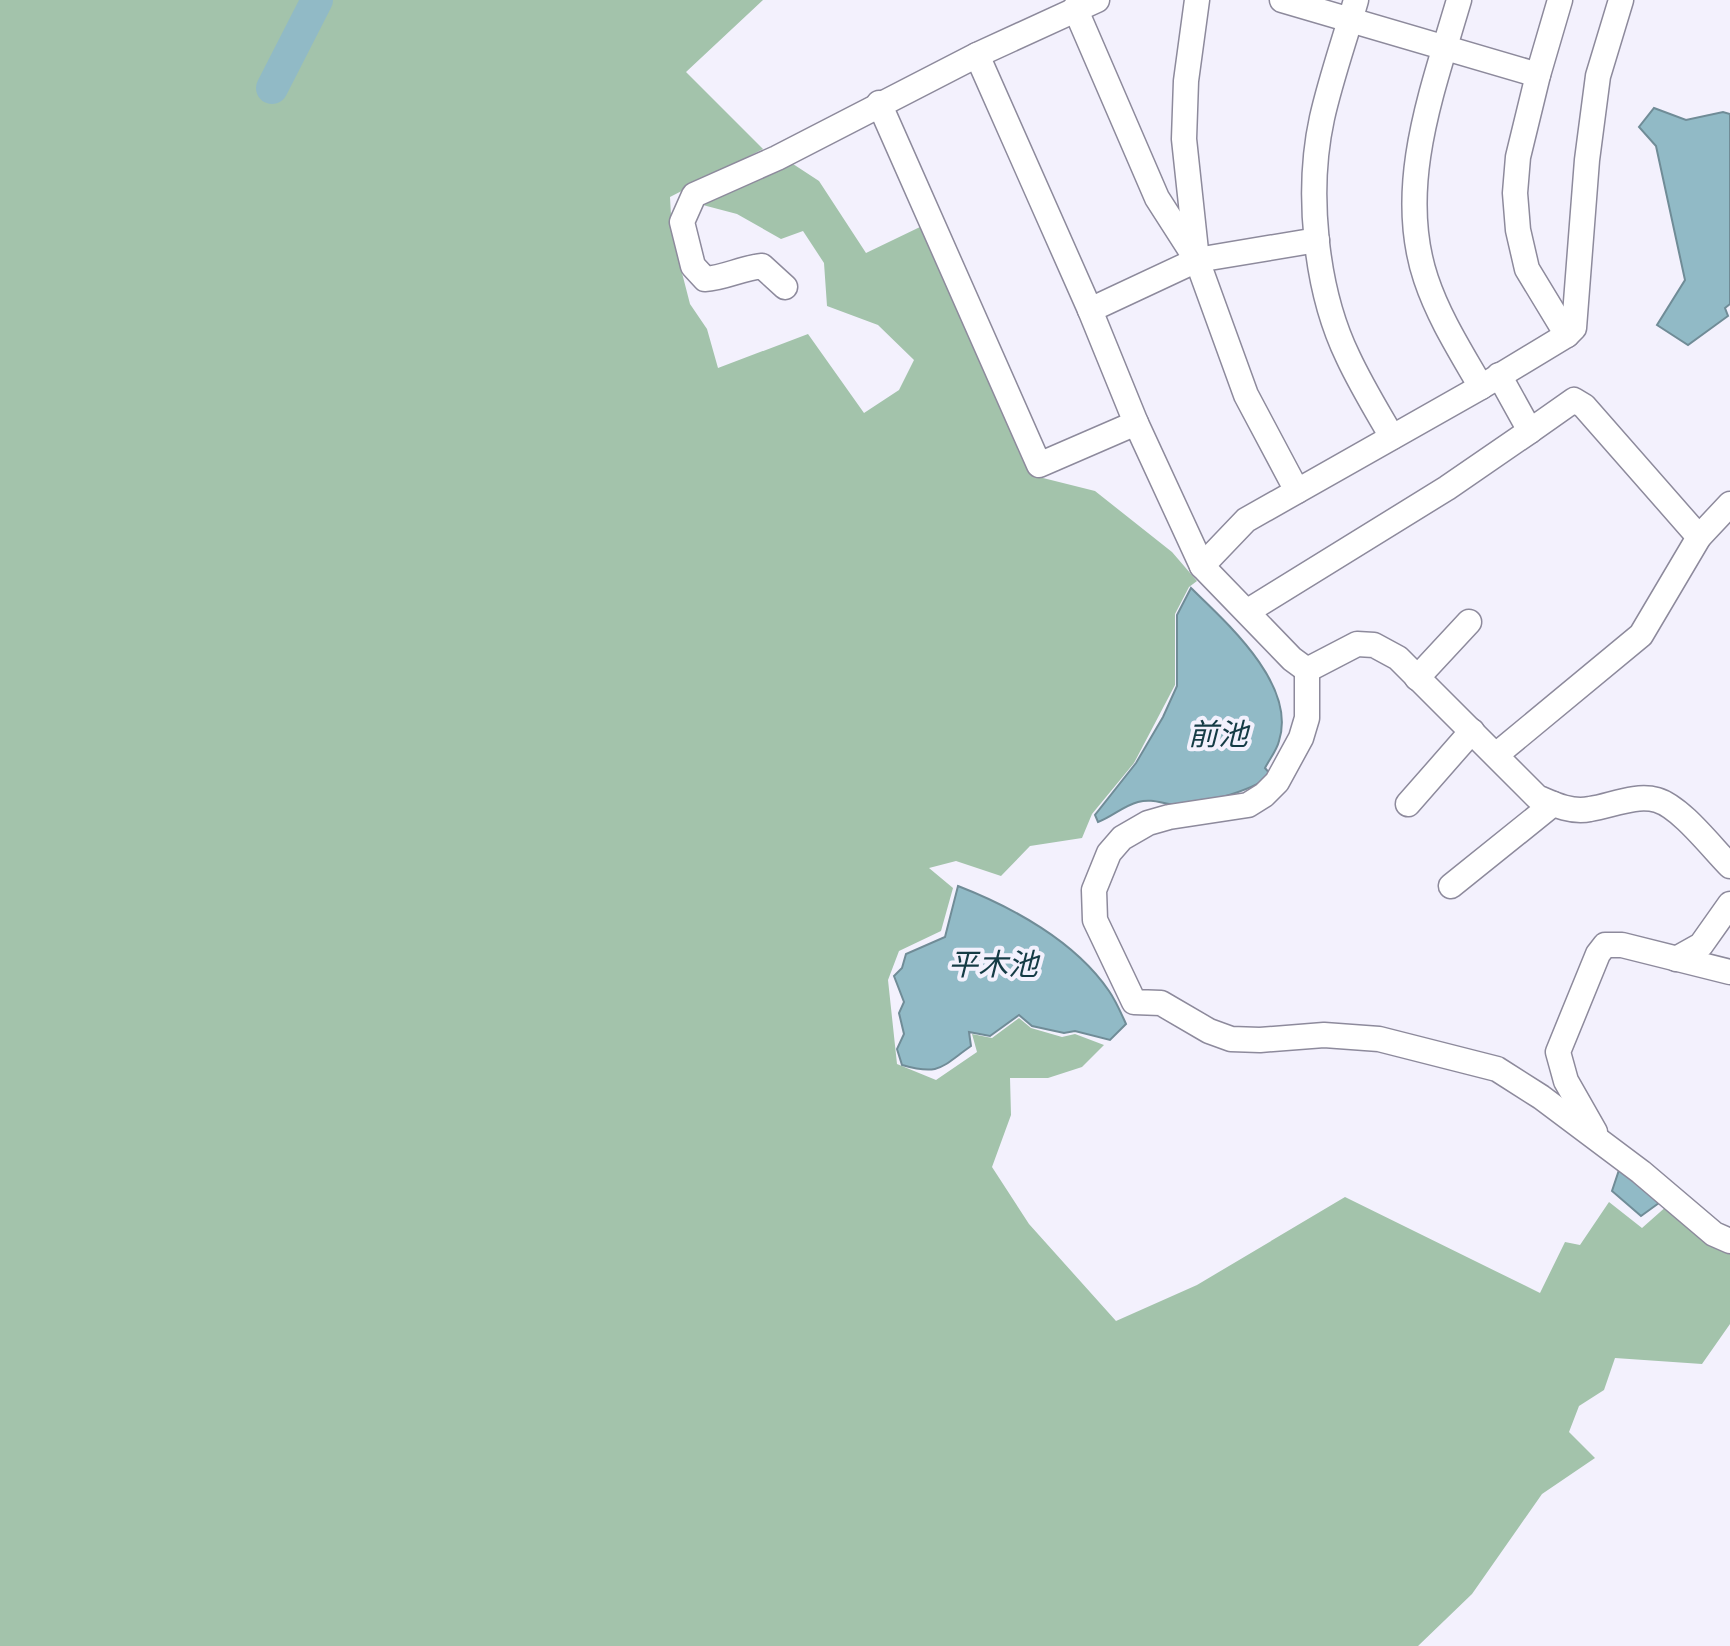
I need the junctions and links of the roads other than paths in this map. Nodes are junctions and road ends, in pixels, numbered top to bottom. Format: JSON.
{"nodes":[{"id":1,"x":1197,"y":0,"type":"edge"},
{"id":2,"x":1282,"y":0,"type":"edge"},
{"id":3,"x":1459,"y":0,"type":"edge"},
{"id":4,"x":1560,"y":0,"type":"edge"},
{"id":5,"x":1621,"y":0,"type":"edge"},
{"id":6,"x":1086,"y":4,"type":"edge"},
{"id":7,"x":1353,"y":10,"type":"edge"},
{"id":8,"x":1445,"y":48,"type":"junction"},
{"id":9,"x":977,"y":55,"type":"junction"},
{"id":10,"x":1538,"y":75,"type":"junction"},
{"id":11,"x":879,"y":103,"type":"junction"},
{"id":12,"x":1317,"y":240,"type":"junction"},
{"id":13,"x":1197,"y":260,"type":"junction"},
{"id":14,"x":785,"y":287,"type":"dead end"},
{"id":15,"x":1090,"y":310,"type":"junction"},
{"id":16,"x":1567,"y":335,"type":"junction"},
{"id":17,"x":1490,"y":381,"type":"junction"},
{"id":18,"x":1136,"y":423,"type":"junction"},
{"id":19,"x":1530,"y":431,"type":"junction"},
{"id":20,"x":1392,"y":437,"type":"junction"},
{"id":21,"x":1297,"y":491,"type":"junction"},
{"id":22,"x":1730,"y":504,"type":"edge"},
{"id":23,"x":1699,"y":537,"type":"junction"},
{"id":24,"x":1202,"y":566,"type":"junction"},
{"id":25,"x":1248,"y":611,"type":"junction"},
{"id":26,"x":1469,"y":622,"type":"dead end"},
{"id":27,"x":1307,"y":670,"type":"junction"},
{"id":28,"x":1417,"y":678,"type":"junction"},
{"id":29,"x":1472,"y":731,"type":"junction"},
{"id":30,"x":1496,"y":755,"type":"junction"},
{"id":31,"x":1408,"y":804,"type":"dead end"},
{"id":32,"x":1553,"y":804,"type":"junction"},
{"id":33,"x":1730,"y":866,"type":"edge"},
{"id":34,"x":1451,"y":886,"type":"dead end"},
{"id":35,"x":1730,"y":904,"type":"edge"},
{"id":36,"x":1676,"y":959,"type":"junction"},
{"id":37,"x":1730,"y":972,"type":"edge"},
{"id":38,"x":1600,"y":1141,"type":"junction"},
{"id":39,"x":1730,"y":1241,"type":"edge"}],
"edges":[{"from":1,"to":13,"type":"street"},
{"from":2,"to":7,"type":"street"},
{"from":3,"to":8,"type":"street"},
{"from":4,"to":10,"type":"street"},
{"from":5,"to":16,"type":"street"},
{"from":6,"to":9,"type":"street"},
{"from":6,"to":13,"type":"street"},
{"from":7,"to":8,"type":"street"},
{"from":7,"to":12,"type":"street"},
{"from":8,"to":10,"type":"street"},
{"from":8,"to":17,"type":"street"},
{"from":9,"to":11,"type":"street"},
{"from":9,"to":15,"type":"street"},
{"from":10,"to":16,"type":"street"},
{"from":11,"to":14,"type":"street"},
{"from":11,"to":18,"type":"street"},
{"from":12,"to":13,"type":"street"},
{"from":12,"to":20,"type":"street"},
{"from":13,"to":15,"type":"street"},
{"from":13,"to":21,"type":"street"},
{"from":15,"to":18,"type":"street"},
{"from":16,"to":17,"type":"street"},
{"from":17,"to":19,"type":"street"},
{"from":17,"to":20,"type":"street"},
{"from":18,"to":24,"type":"street"},
{"from":19,"to":23,"type":"street"},
{"from":19,"to":25,"type":"street"},
{"from":20,"to":21,"type":"street"},
{"from":21,"to":24,"type":"street"},
{"from":22,"to":23,"type":"street"},
{"from":23,"to":30,"type":"street"},
{"from":24,"to":25,"type":"street"},
{"from":25,"to":27,"type":"street"},
{"from":26,"to":28,"type":"street"},
{"from":27,"to":28,"type":"street"},
{"from":27,"to":38,"type":"street"},
{"from":28,"to":29,"type":"street"},
{"from":29,"to":30,"type":"street"},
{"from":29,"to":31,"type":"street"},
{"from":30,"to":32,"type":"street"},
{"from":32,"to":33,"type":"street"},
{"from":32,"to":34,"type":"street"},
{"from":35,"to":36,"type":"street"},
{"from":36,"to":37,"type":"street"},
{"from":36,"to":38,"type":"street"},
{"from":38,"to":39,"type":"street"}]}
